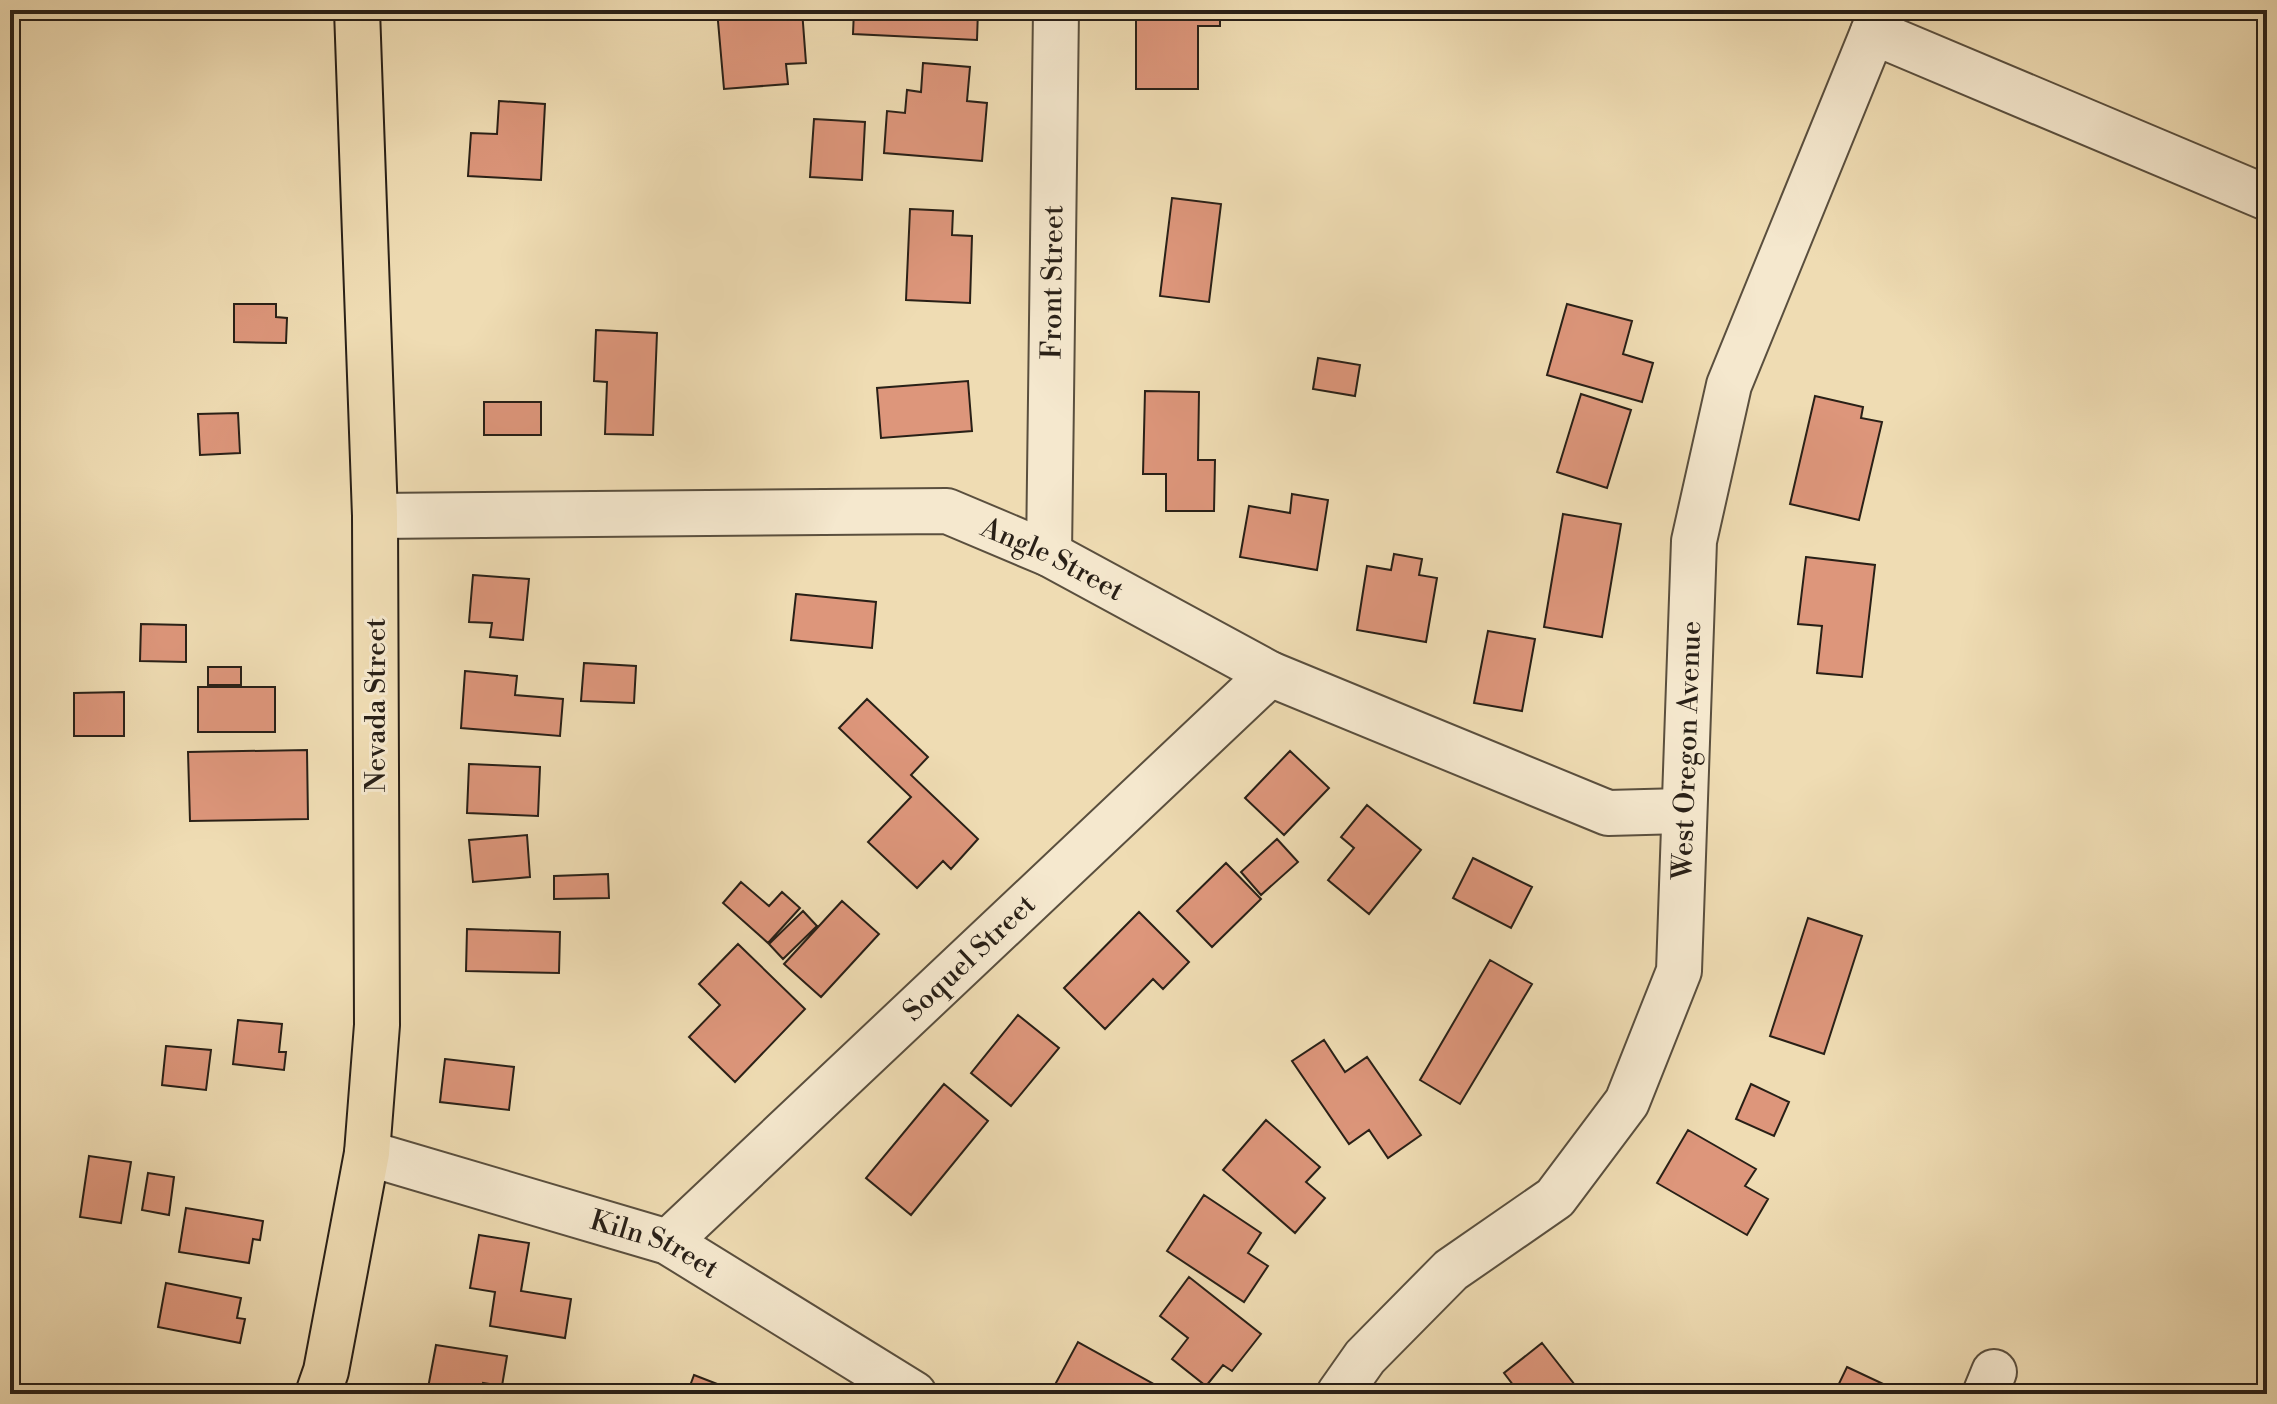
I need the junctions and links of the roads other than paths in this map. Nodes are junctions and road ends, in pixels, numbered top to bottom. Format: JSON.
{"nodes":[{"id":1,"x":357,"y":10,"type":"edge"},
{"id":2,"x":1056,"y":10,"type":"edge"},
{"id":3,"x":1879,"y":21,"type":"edge"},
{"id":4,"x":2267,"y":198,"type":"edge"},
{"id":5,"x":375,"y":516,"type":"junction"},
{"id":6,"x":1049,"y":554,"type":"junction"},
{"id":7,"x":1270,"y":674,"type":"junction"},
{"id":8,"x":1682,"y":811,"type":"junction"},
{"id":9,"x":367,"y":1153,"type":"junction"},
{"id":10,"x":668,"y":1242,"type":"junction"},
{"id":11,"x":318,"y":1394,"type":"edge"},
{"id":12,"x":914,"y":1394,"type":"edge"},
{"id":13,"x":1339,"y":1394,"type":"edge"}],
"edges":[{"from":1,"to":5,"type":"main road","name":"Nevada Street"},
{"from":2,"to":6,"type":"street","name":"Front Street"},
{"from":3,"to":4,"type":"street"},
{"from":3,"to":8,"type":"street","name":"West Oregon Avenue"},
{"from":5,"to":6,"type":"street","name":"Angle Street"},
{"from":5,"to":9,"type":"main road","name":"Nevada Street"},
{"from":6,"to":7,"type":"street","name":"Angle Street"},
{"from":7,"to":8,"type":"street","name":"Angle Street"},
{"from":7,"to":10,"type":"street","name":"Soquel Street"},
{"from":8,"to":13,"type":"street","name":"West Oregon Avenue"},
{"from":9,"to":10,"type":"street","name":"Kiln Street"},
{"from":9,"to":11,"type":"main road","name":"Nevada Street"},
{"from":10,"to":12,"type":"street","name":"Kiln Street"}]}
